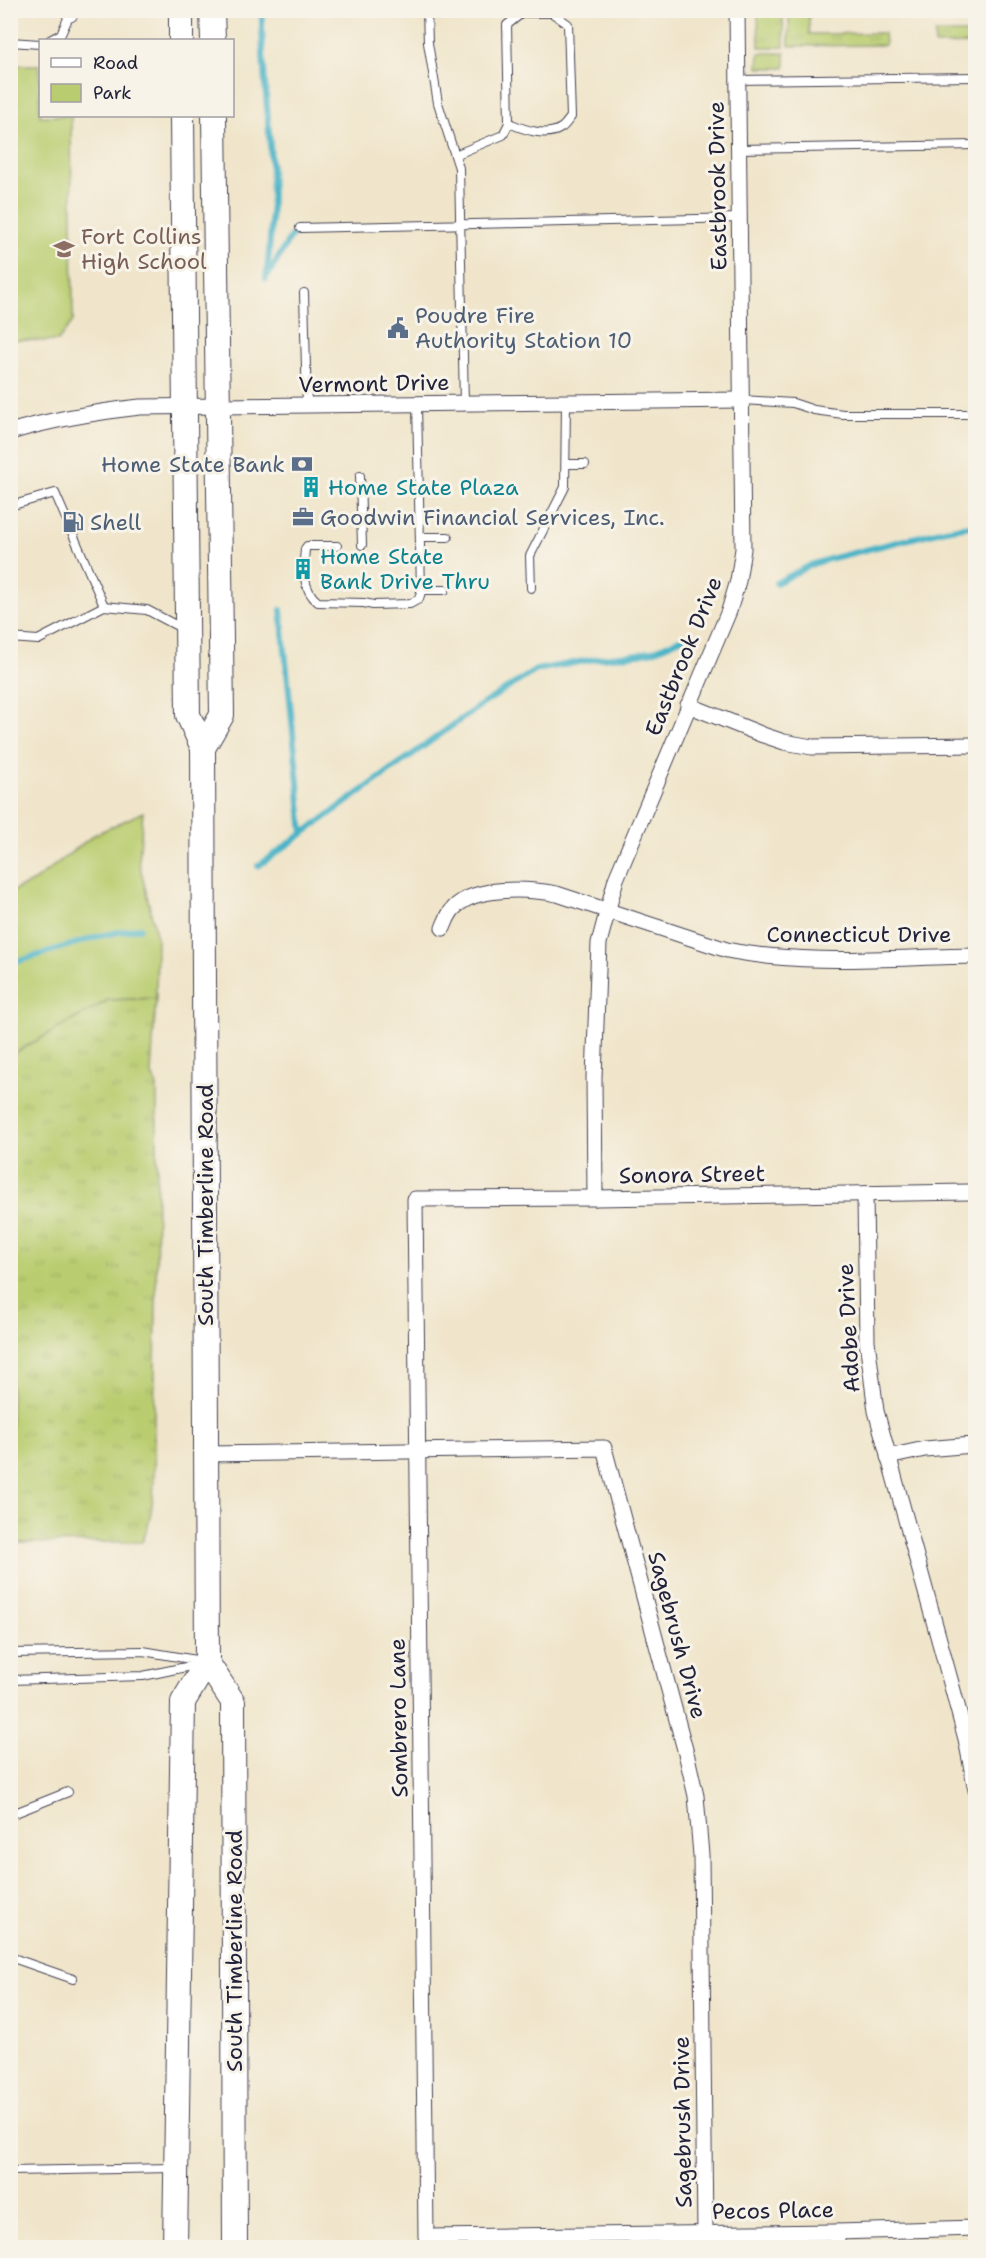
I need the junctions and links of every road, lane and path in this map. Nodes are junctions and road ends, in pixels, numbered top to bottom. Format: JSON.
{"nodes":[{"id":1,"x":181,"y":10,"type":"edge"},
{"id":2,"x":212,"y":10,"type":"edge"},
{"id":3,"x":427,"y":10,"type":"edge"},
{"id":4,"x":737,"y":10,"type":"edge"},
{"id":5,"x":70,"y":12,"type":"edge"},
{"id":6,"x":52,"y":39,"type":"edge"},
{"id":7,"x":182,"y":39,"type":"edge"},
{"id":8,"x":213,"y":39,"type":"edge"},
{"id":9,"x":10,"y":42,"type":"edge"},
{"id":10,"x":39,"y":44,"type":"edge"},
{"id":11,"x":975,"y":77,"type":"edge"},
{"id":12,"x":738,"y":80,"type":"junction"},
{"id":13,"x":182,"y":117,"type":"edge"},
{"id":14,"x":214,"y":117,"type":"edge"},
{"id":15,"x":509,"y":123,"type":"junction"},
{"id":16,"x":975,"y":145,"type":"edge"},
{"id":17,"x":739,"y":149,"type":"junction"},
{"id":18,"x":454,"y":155,"type":"junction"},
{"id":19,"x":740,"y":218,"type":"junction"},
{"id":20,"x":461,"y":224,"type":"junction"},
{"id":21,"x":300,"y":228,"type":"dead end"},
{"id":22,"x":304,"y":293,"type":"dead end"},
{"id":23,"x":742,"y":400,"type":"junction"},
{"id":24,"x":566,"y":402,"type":"junction"},
{"id":25,"x":417,"y":404,"type":"junction"},
{"id":26,"x":464,"y":404,"type":"junction"},
{"id":27,"x":307,"y":406,"type":"junction"},
{"id":28,"x":184,"y":407,"type":"junction"},
{"id":29,"x":219,"y":408,"type":"junction"},
{"id":30,"x":975,"y":414,"type":"edge"},
{"id":31,"x":10,"y":432,"type":"edge"},
{"id":32,"x":567,"y":464,"type":"junction"},
{"id":33,"x":585,"y":464,"type":"dead end"},
{"id":34,"x":360,"y":476,"type":"dead end"},
{"id":35,"x":10,"y":506,"type":"edge"},
{"id":36,"x":420,"y":537,"type":"junction"},
{"id":37,"x":448,"y":537,"type":"dead end"},
{"id":38,"x":362,"y":545,"type":"dead end"},
{"id":39,"x":337,"y":546,"type":"dead end"},
{"id":40,"x":531,"y":588,"type":"dead end"},
{"id":41,"x":421,"y":590,"type":"junction"},
{"id":42,"x":445,"y":590,"type":"dead end"},
{"id":43,"x":104,"y":606,"type":"junction"},
{"id":44,"x":187,"y":631,"type":"junction"},
{"id":45,"x":10,"y":638,"type":"edge"},
{"id":46,"x":688,"y":705,"type":"junction"},
{"id":47,"x":975,"y":745,"type":"edge"},
{"id":48,"x":203,"y":748,"type":"junction"},
{"id":49,"x":606,"y":909,"type":"junction"},
{"id":50,"x":443,"y":928,"type":"dead end"},
{"id":51,"x":975,"y":956,"type":"edge"},
{"id":52,"x":969,"y":1192,"type":"dead end"},
{"id":53,"x":865,"y":1194,"type":"junction"},
{"id":54,"x":595,"y":1198,"type":"junction"},
{"id":55,"x":415,"y":1199,"type":"joint"},
{"id":56,"x":973,"y":1445,"type":"dead end"},
{"id":57,"x":417,"y":1450,"type":"junction"},
{"id":58,"x":206,"y":1454,"type":"junction"},
{"id":59,"x":888,"y":1457,"type":"junction"},
{"id":60,"x":10,"y":1653,"type":"edge"},
{"id":61,"x":207,"y":1662,"type":"junction"},
{"id":62,"x":10,"y":1680,"type":"edge"},
{"id":63,"x":975,"y":1790,"type":"edge"},
{"id":64,"x":69,"y":1792,"type":"dead end"},
{"id":65,"x":10,"y":1815,"type":"edge"},
{"id":66,"x":10,"y":1957,"type":"edge"},
{"id":67,"x":74,"y":1979,"type":"dead end"},
{"id":68,"x":177,"y":2168,"type":"junction"},
{"id":69,"x":10,"y":2171,"type":"edge"},
{"id":70,"x":975,"y":2228,"type":"edge"},
{"id":71,"x":705,"y":2234,"type":"junction"},
{"id":72,"x":426,"y":2237,"type":"joint"},
{"id":73,"x":837,"y":2240,"type":"edge"},
{"id":74,"x":175,"y":2247,"type":"edge"},
{"id":75,"x":235,"y":2247,"type":"edge"}],
"edges":[{"from":1,"to":7,"type":"main road"},
{"from":2,"to":8,"type":"main road"},
{"from":3,"to":18,"type":"lane"},
{"from":4,"to":12,"type":"street","name":"Eastbrook Drive"},
{"from":5,"to":6,"type":"lane"},
{"from":9,"to":10,"type":"lane"},
{"from":11,"to":12,"type":"lane"},
{"from":12,"to":17,"type":"street","name":"Eastbrook Drive"},
{"from":13,"to":28,"type":"main road","name":"South Timberline Road"},
{"from":14,"to":29,"type":"main road"},
{"from":15,"to":15,"type":"lane"},
{"from":15,"to":18,"type":"lane"},
{"from":16,"to":17,"type":"lane"},
{"from":17,"to":19,"type":"street","name":"Eastbrook Drive"},
{"from":18,"to":20,"type":"lane"},
{"from":19,"to":20,"type":"lane"},
{"from":19,"to":23,"type":"street","name":"Eastbrook Drive"},
{"from":20,"to":21,"type":"lane"},
{"from":20,"to":26,"type":"lane"},
{"from":22,"to":27,"type":"lane"},
{"from":23,"to":24,"type":"street","name":"Vermont Drive"},
{"from":23,"to":30,"type":"lane"},
{"from":23,"to":46,"type":"street","name":"Eastbrook Drive"},
{"from":24,"to":26,"type":"street","name":"Vermont Drive"},
{"from":24,"to":32,"type":"lane"},
{"from":25,"to":26,"type":"street","name":"Vermont Drive"},
{"from":25,"to":27,"type":"street","name":"Vermont Drive"},
{"from":25,"to":36,"type":"lane"},
{"from":27,"to":29,"type":"street","name":"Vermont Drive"},
{"from":28,"to":29,"type":"street","name":"Vermont Drive"},
{"from":28,"to":31,"type":"street","name":"Vermont Drive"},
{"from":28,"to":44,"type":"main road","name":"South Timberline Road"},
{"from":29,"to":48,"type":"main road"},
{"from":32,"to":33,"type":"lane"},
{"from":32,"to":40,"type":"lane"},
{"from":34,"to":38,"type":"lane"},
{"from":35,"to":43,"type":"lane"},
{"from":36,"to":37,"type":"lane"},
{"from":36,"to":41,"type":"lane"},
{"from":39,"to":41,"type":"lane"},
{"from":41,"to":42,"type":"lane"},
{"from":43,"to":44,"type":"lane"},
{"from":43,"to":45,"type":"lane"},
{"from":44,"to":48,"type":"main road","name":"South Timberline Road"},
{"from":46,"to":47,"type":"street"},
{"from":46,"to":49,"type":"street","name":"Eastbrook Drive"},
{"from":48,"to":58,"type":"main road","name":"South Timberline Road"},
{"from":49,"to":50,"type":"street","name":"Connecticut Drive"},
{"from":49,"to":51,"type":"street","name":"Connecticut Drive"},
{"from":49,"to":54,"type":"street","name":"Eastbrook Drive"},
{"from":52,"to":53,"type":"street","name":"Sonora Street"},
{"from":53,"to":54,"type":"street","name":"Sonora Street"},
{"from":53,"to":59,"type":"street","name":"Adobe Drive"},
{"from":54,"to":55,"type":"street","name":"Sonora Street"},
{"from":55,"to":57,"type":"street","name":"Sombrero Lane"},
{"from":56,"to":59,"type":"street"},
{"from":57,"to":58,"type":"street","name":"Sagebrush Drive"},
{"from":57,"to":71,"type":"street","name":"Sagebrush Drive"},
{"from":57,"to":72,"type":"street","name":"Sombrero Lane"},
{"from":58,"to":61,"type":"main road","name":"South Timberline Road"},
{"from":59,"to":63,"type":"street","name":"Adobe Drive"},
{"from":60,"to":61,"type":"lane"},
{"from":61,"to":62,"type":"lane"},
{"from":61,"to":68,"type":"main road"},
{"from":61,"to":75,"type":"main road","name":"South Timberline Road"},
{"from":64,"to":65,"type":"lane"},
{"from":66,"to":67,"type":"lane"},
{"from":68,"to":69,"type":"lane"},
{"from":68,"to":74,"type":"main road"},
{"from":70,"to":73,"type":"street","name":"Pecos Place"},
{"from":71,"to":72,"type":"street","name":"Pecos Place"},
{"from":71,"to":73,"type":"street","name":"Pecos Place"}]}
